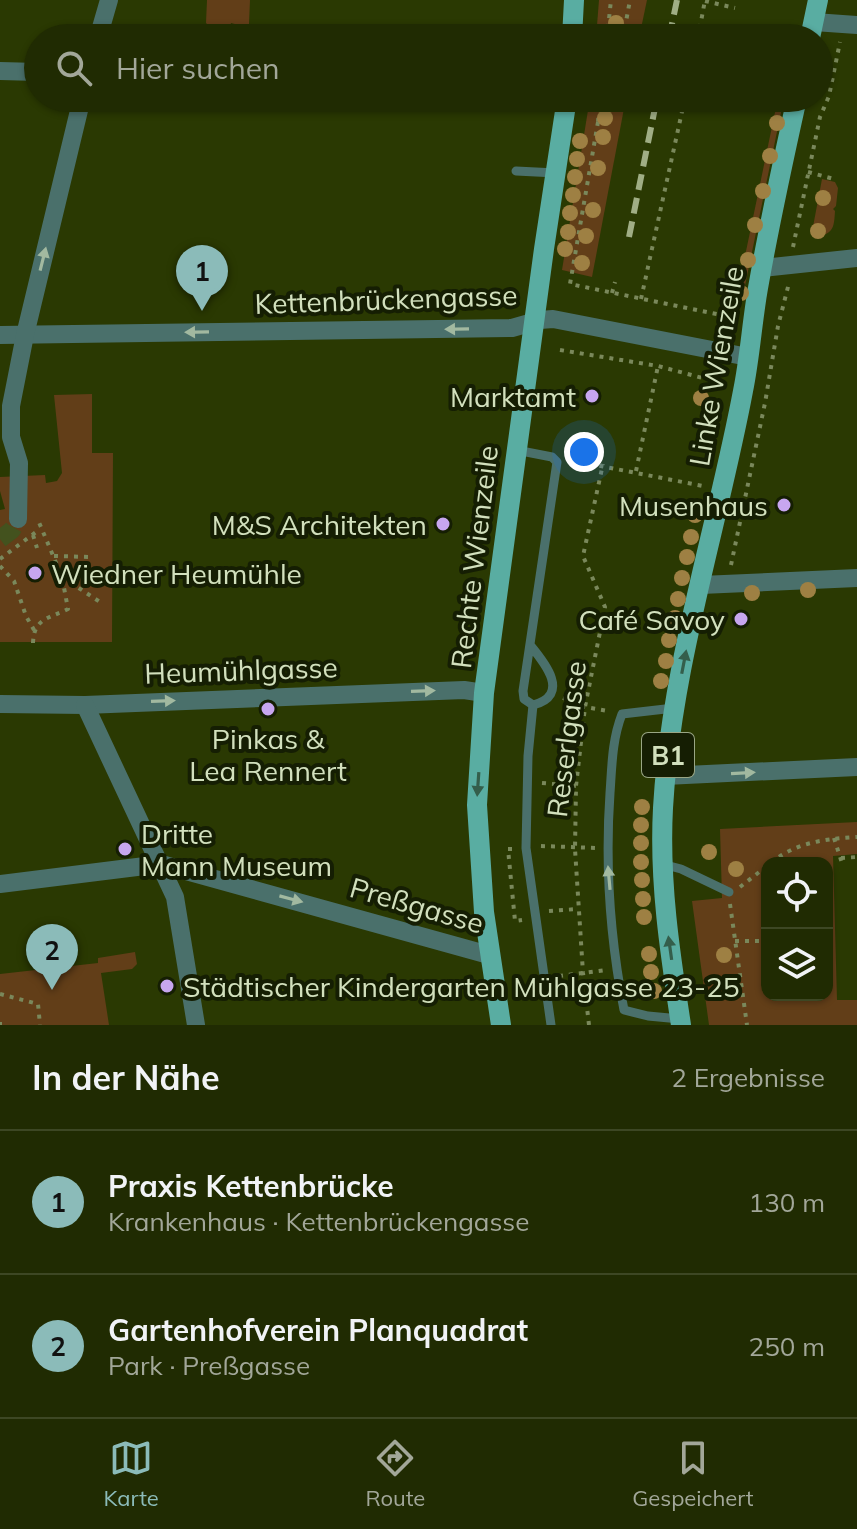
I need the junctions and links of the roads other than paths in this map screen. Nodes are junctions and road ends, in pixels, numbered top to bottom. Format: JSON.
{"nodes":[{"id":1,"x":109,"y":0,"type":"edge"},
{"id":2,"x":574,"y":0,"type":"edge"},
{"id":3,"x":818,"y":0,"type":"edge"},
{"id":4,"x":102,"y":24,"type":"edge"},
{"id":5,"x":573,"y":24,"type":"edge"},
{"id":6,"x":813,"y":24,"type":"edge"},
{"id":7,"x":0,"y":71,"type":"edge"},
{"id":8,"x":24,"y":72,"type":"edge"},
{"id":9,"x":79,"y":112,"type":"edge"},
{"id":10,"x":565,"y":112,"type":"edge"},
{"id":11,"x":794,"y":112,"type":"edge"},
{"id":12,"x":516,"y":171,"type":"dead end"},
{"id":13,"x":556,"y":173,"type":"junction"},
{"id":14,"x":857,"y":258,"type":"edge"},
{"id":15,"x":762,"y":268,"type":"junction"},
{"id":16,"x":534,"y":322,"type":"junction"},
{"id":17,"x":0,"y":335,"type":"edge"},
{"id":18,"x":25,"y":335,"type":"junction"},
{"id":19,"x":748,"y":357,"type":"junction"},
{"id":20,"x":516,"y":450,"type":"junction"},
{"id":21,"x":18,"y":519,"type":"tunnel mouth"},
{"id":22,"x":857,"y":578,"type":"edge"},
{"id":23,"x":701,"y":585,"type":"junction"},
{"id":24,"x":530,"y":645,"type":"junction"},
{"id":25,"x":484,"y":693,"type":"junction"},
{"id":26,"x":0,"y":704,"type":"edge"},
{"id":27,"x":85,"y":705,"type":"junction"},
{"id":28,"x":533,"y":705,"type":"junction"},
{"id":29,"x":675,"y":708,"type":"junction"},
{"id":30,"x":857,"y":767,"type":"edge"},
{"id":31,"x":665,"y":776,"type":"junction"},
{"id":32,"x":161,"y":864,"type":"junction"},
{"id":33,"x":662,"y":864,"type":"junction"},
{"id":34,"x":0,"y":884,"type":"edge"},
{"id":35,"x":729,"y":892,"type":"road end"},
{"id":36,"x":489,"y":955,"type":"junction"},
{"id":37,"x":680,"y":1022,"type":"edge"},
{"id":38,"x":196,"y":1025,"type":"edge"},
{"id":39,"x":501,"y":1025,"type":"edge"},
{"id":40,"x":551,"y":1025,"type":"edge"}],
"edges":[{"from":1,"to":4,"type":"street"},
{"from":2,"to":5,"type":"main road"},
{"from":3,"to":6,"type":"main road"},
{"from":7,"to":8,"type":"street"},
{"from":18,"to":9,"type":"street","one_way":true},
{"from":10,"to":13,"type":"main road","name":"Rechte Wienzeile"},
{"from":11,"to":15,"type":"main road","name":"Linke Wienzeile","number":"B1"},
{"from":12,"to":13,"type":"lane"},
{"from":13,"to":16,"type":"main road","name":"Rechte Wienzeile"},
{"from":14,"to":15,"type":"street"},
{"from":15,"to":19,"type":"main road","name":"Linke Wienzeile","number":"B1"},
{"from":16,"to":18,"type":"street","name":"Kettenbrückengasse","one_way":true},
{"from":16,"to":19,"type":"street","name":"Kettenbrückengasse"},
{"from":16,"to":20,"type":"main road","name":"Rechte Wienzeile"},
{"from":17,"to":18,"type":"street","name":"Kettenbrückengasse"},
{"from":18,"to":21,"type":"street"},
{"from":19,"to":23,"type":"main road","name":"Linke Wienzeile","number":"B1"},
{"from":20,"to":24,"type":"lane"},
{"from":20,"to":25,"type":"main road","name":"Rechte Wienzeile"},
{"from":22,"to":23,"type":"street"},
{"from":29,"to":23,"type":"main road","name":"Linke Wienzeile","number":"B1","one_way":true},
{"from":24,"to":28,"type":"lane"},
{"from":24,"to":28,"type":"lane"},
{"from":27,"to":25,"type":"street","name":"Heumühlgasse","one_way":true},
{"from":25,"to":36,"type":"main road","name":"Rechte Wienzeile","one_way":true},
{"from":26,"to":27,"type":"street","name":"Heumühlgasse"},
{"from":27,"to":32,"type":"street"},
{"from":28,"to":40,"type":"lane"},
{"from":29,"to":31,"type":"main road","name":"Linke Wienzeile","number":"B1"},
{"from":37,"to":29,"type":"lane","one_way":true},
{"from":31,"to":30,"type":"street","one_way":true},
{"from":31,"to":33,"type":"main road","name":"Linke Wienzeile","number":"B1"},
{"from":32,"to":34,"type":"street","name":"Preßgasse"},
{"from":32,"to":36,"type":"street","name":"Preßgasse","one_way":true},
{"from":32,"to":38,"type":"street"},
{"from":33,"to":35,"type":"lane"},
{"from":37,"to":33,"type":"main road","name":"Linke Wienzeile","number":"B1","one_way":true},
{"from":36,"to":39,"type":"main road","name":"Rechte Wienzeile"}]}
